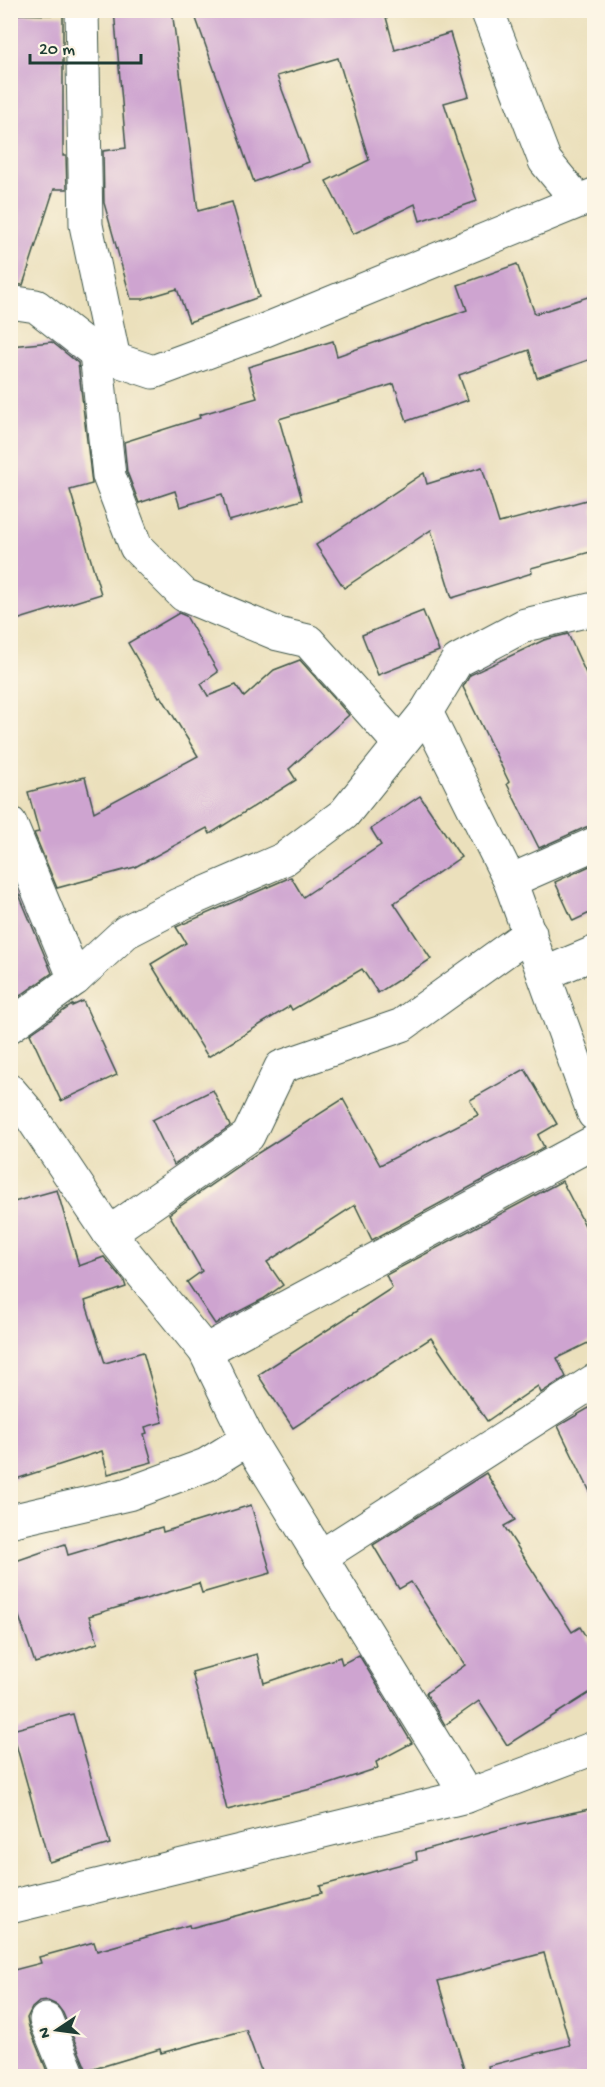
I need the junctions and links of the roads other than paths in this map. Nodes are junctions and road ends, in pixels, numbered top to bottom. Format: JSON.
{"nodes":[{"id":1,"x":82,"y":10,"type":"edge"},
{"id":2,"x":487,"y":10,"type":"edge"},
{"id":3,"x":586,"y":198,"type":"edge"},
{"id":4,"x":10,"y":302,"type":"edge"},
{"id":5,"x":105,"y":356,"type":"junction"},
{"id":6,"x":594,"y":609,"type":"edge"},
{"id":7,"x":426,"y":712,"type":"junction"},
{"id":8,"x":399,"y":743,"type":"junction"},
{"id":9,"x":10,"y":824,"type":"edge"},
{"id":10,"x":594,"y":844,"type":"edge"},
{"id":11,"x":510,"y":881,"type":"junction"},
{"id":12,"x":530,"y":933,"type":"junction"},
{"id":13,"x":594,"y":953,"type":"edge"},
{"id":14,"x":544,"y":974,"type":"junction"},
{"id":15,"x":75,"y":979,"type":"junction"},
{"id":16,"x":10,"y":1026,"type":"edge"},
{"id":17,"x":10,"y":1091,"type":"edge"},
{"id":18,"x":594,"y":1114,"type":"edge"},
{"id":19,"x":594,"y":1142,"type":"edge"},
{"id":20,"x":109,"y":1233,"type":"junction"},
{"id":21,"x":205,"y":1351,"type":"junction"},
{"id":22,"x":594,"y":1381,"type":"edge"},
{"id":23,"x":248,"y":1439,"type":"junction"},
{"id":24,"x":10,"y":1521,"type":"edge"},
{"id":25,"x":320,"y":1557,"type":"junction"},
{"id":26,"x":594,"y":1748,"type":"edge"},
{"id":27,"x":467,"y":1796,"type":"junction"},
{"id":28,"x":10,"y":1907,"type":"edge"},
{"id":29,"x":46,"y":2020,"type":"dead end"},
{"id":30,"x":69,"y":2076,"type":"edge"}],
"edges":[{"from":1,"to":5,"type":"street"},
{"from":2,"to":3,"type":"street"},
{"from":3,"to":5,"type":"street"},
{"from":4,"to":5,"type":"street"},
{"from":5,"to":8,"type":"street"},
{"from":6,"to":7,"type":"street"},
{"from":7,"to":8,"type":"street"},
{"from":7,"to":11,"type":"street"},
{"from":8,"to":15,"type":"street"},
{"from":9,"to":15,"type":"street"},
{"from":10,"to":11,"type":"street"},
{"from":11,"to":12,"type":"street"},
{"from":12,"to":14,"type":"street"},
{"from":12,"to":20,"type":"street"},
{"from":13,"to":14,"type":"street"},
{"from":14,"to":18,"type":"street"},
{"from":15,"to":16,"type":"street"},
{"from":17,"to":20,"type":"street"},
{"from":19,"to":21,"type":"street"},
{"from":20,"to":21,"type":"street"},
{"from":21,"to":23,"type":"street"},
{"from":22,"to":25,"type":"street"},
{"from":23,"to":24,"type":"street"},
{"from":23,"to":25,"type":"street"},
{"from":25,"to":27,"type":"street"},
{"from":26,"to":27,"type":"street"},
{"from":27,"to":28,"type":"street"},
{"from":29,"to":30,"type":"street"}]}
